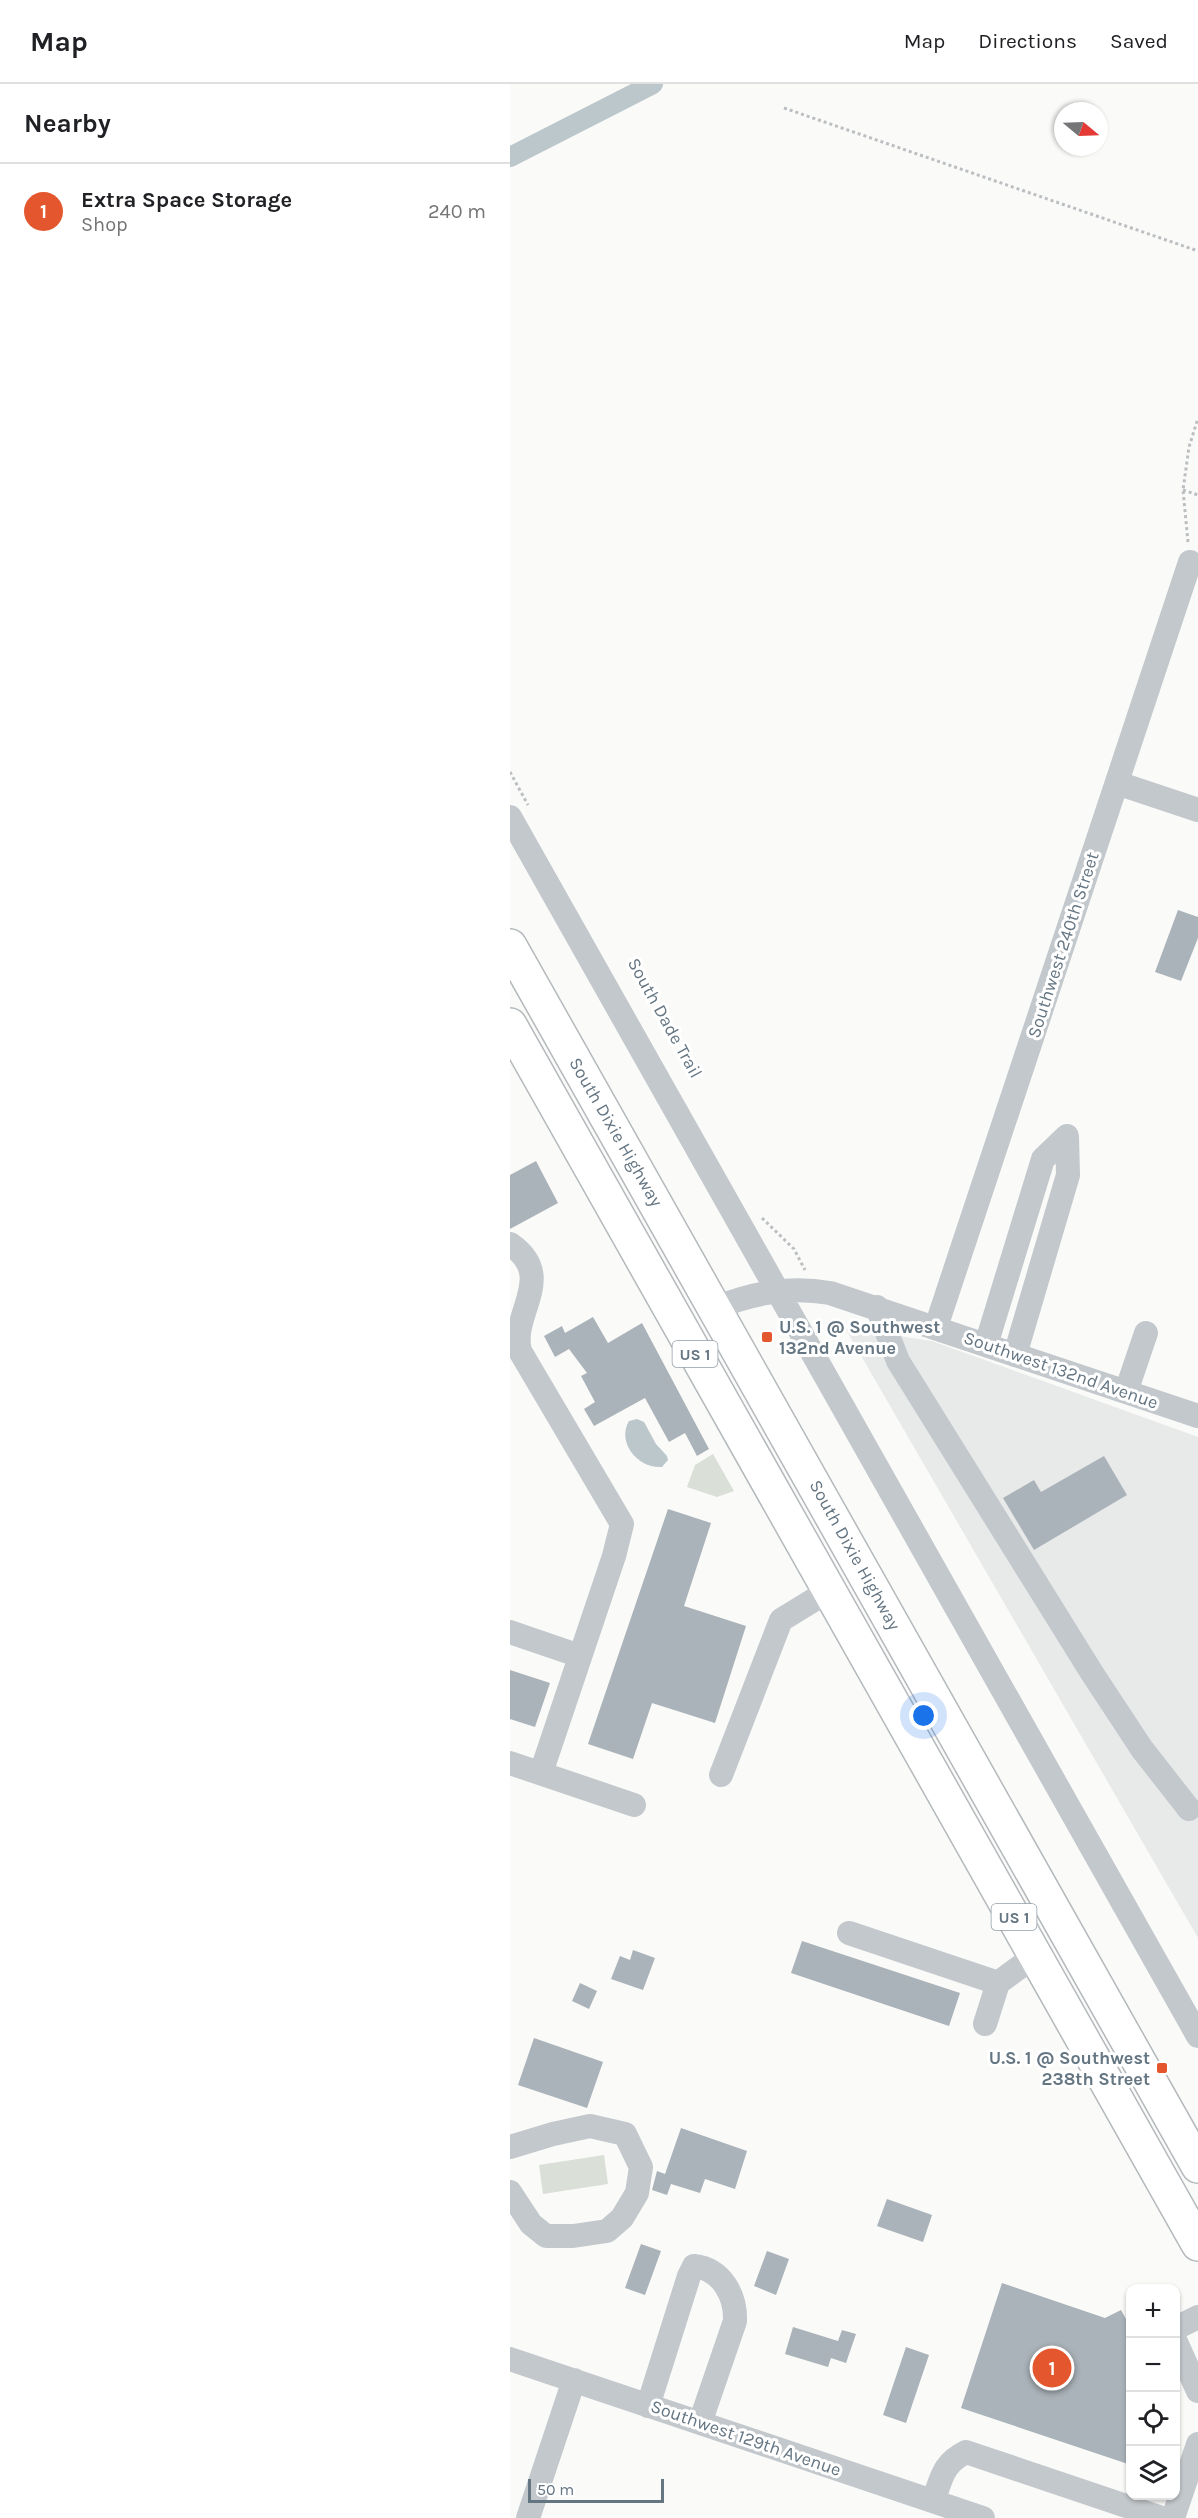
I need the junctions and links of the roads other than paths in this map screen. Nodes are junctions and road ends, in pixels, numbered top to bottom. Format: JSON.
{"nodes":[{"id":1,"x":1190,"y":562,"type":"road end"},
{"id":2,"x":1117,"y":783,"type":"junction"},
{"id":3,"x":1198,"y":810,"type":"edge"},
{"id":4,"x":522,"y":815,"type":"edge"},
{"id":5,"x":510,"y":946,"type":"edge"},
{"id":6,"x":510,"y":1025,"type":"edge"},
{"id":7,"x":561,"y":1116,"type":"junction"},
{"id":8,"x":510,"y":1244,"type":"edge"},
{"id":9,"x":777,"y":1291,"type":"junction"},
{"id":10,"x":877,"y":1307,"type":"junction"},
{"id":11,"x":715,"y":1308,"type":"junction"},
{"id":12,"x":936,"y":1328,"type":"junction"},
{"id":13,"x":1146,"y":1334,"type":"dead end"},
{"id":14,"x":515,"y":1339,"type":"edge"},
{"id":15,"x":986,"y":1345,"type":"junction"},
{"id":16,"x":1016,"y":1355,"type":"junction"},
{"id":17,"x":1126,"y":1392,"type":"junction"},
{"id":18,"x":1198,"y":1416,"type":"edge"},
{"id":19,"x":830,"y":1590,"type":"junction"},
{"id":20,"x":510,"y":1632,"type":"edge"},
{"id":21,"x":580,"y":1656,"type":"junction"},
{"id":22,"x":510,"y":1763,"type":"edge"},
{"id":23,"x":541,"y":1773,"type":"junction"},
{"id":24,"x":722,"y":1775,"type":"dead end"},
{"id":25,"x":634,"y":1805,"type":"dead end"},
{"id":26,"x":1189,"y":1809,"type":"dead end"},
{"id":27,"x":849,"y":1933,"type":"dead end"},
{"id":28,"x":1036,"y":1955,"type":"junction"},
{"id":29,"x":998,"y":1983,"type":"junction"},
{"id":30,"x":985,"y":2024,"type":"dead end"},
{"id":31,"x":1198,"y":2036,"type":"edge"},
{"id":32,"x":510,"y":2147,"type":"edge"},
{"id":33,"x":1198,"y":2166,"type":"edge"},
{"id":34,"x":510,"y":2192,"type":"edge"},
{"id":35,"x":1198,"y":2244,"type":"edge"},
{"id":36,"x":1198,"y":2317,"type":"edge"},
{"id":37,"x":1180,"y":2326,"type":"edge"},
{"id":38,"x":1180,"y":2351,"type":"edge"},
{"id":39,"x":510,"y":2359,"type":"edge"},
{"id":40,"x":574,"y":2380,"type":"junction"},
{"id":41,"x":1198,"y":2391,"type":"edge"},
{"id":42,"x":648,"y":2406,"type":"junction"},
{"id":43,"x":700,"y":2423,"type":"junction"},
{"id":44,"x":1198,"y":2444,"type":"edge"},
{"id":45,"x":933,"y":2501,"type":"junction"},
{"id":46,"x":528,"y":2518,"type":"edge"},
{"id":47,"x":983,"y":2518,"type":"edge"},
{"id":48,"x":1162,"y":2518,"type":"edge"},
{"id":49,"x":1173,"y":2518,"type":"edge"}],
"edges":[{"from":1,"to":2,"type":"street","name":"Southwest 240th Street"},
{"from":2,"to":3,"type":"street"},
{"from":2,"to":12,"type":"street","name":"Southwest 240th Street"},
{"from":4,"to":9,"type":"street"},
{"from":5,"to":11,"type":"highway","name":"South Dixie Highway","number":"US 1"},
{"from":6,"to":7,"type":"highway","number":"US 1"},
{"from":7,"to":11,"type":"highway"},
{"from":7,"to":19,"type":"highway","number":"US 1"},
{"from":8,"to":14,"type":"street"},
{"from":9,"to":10,"type":"street","name":"Southwest 132nd Avenue"},
{"from":9,"to":11,"type":"street","name":"Southwest 132nd Avenue"},
{"from":9,"to":31,"type":"street"},
{"from":10,"to":12,"type":"street","name":"Southwest 132nd Avenue"},
{"from":10,"to":26,"type":"street"},
{"from":11,"to":19,"type":"highway"},
{"from":11,"to":33,"type":"highway","name":"South Dixie Highway","number":"US 1"},
{"from":12,"to":15,"type":"street","name":"Southwest 132nd Avenue"},
{"from":13,"to":17,"type":"street"},
{"from":14,"to":21,"type":"street"},
{"from":15,"to":16,"type":"street","name":"Southwest 132nd Avenue"},
{"from":15,"to":16,"type":"street"},
{"from":16,"to":17,"type":"street","name":"Southwest 132nd Avenue"},
{"from":17,"to":18,"type":"street","name":"Southwest 132nd Avenue"},
{"from":19,"to":24,"type":"street"},
{"from":19,"to":28,"type":"highway","number":"US 1"},
{"from":20,"to":21,"type":"street"},
{"from":21,"to":23,"type":"street"},
{"from":22,"to":23,"type":"street"},
{"from":23,"to":25,"type":"street"},
{"from":27,"to":29,"type":"street"},
{"from":28,"to":29,"type":"street"},
{"from":28,"to":35,"type":"highway","number":"US 1"},
{"from":29,"to":30,"type":"street"},
{"from":32,"to":34,"type":"street"},
{"from":36,"to":37,"type":"street"},
{"from":38,"to":41,"type":"street"},
{"from":39,"to":40,"type":"street","name":"Southwest 129th Avenue"},
{"from":40,"to":42,"type":"street","name":"Southwest 129th Avenue"},
{"from":40,"to":46,"type":"street"},
{"from":42,"to":43,"type":"street","name":"Southwest 129th Avenue"},
{"from":42,"to":43,"type":"street"},
{"from":43,"to":45,"type":"street","name":"Southwest 129th Avenue"},
{"from":44,"to":49,"type":"street"},
{"from":45,"to":47,"type":"street","name":"Southwest 129th Avenue"},
{"from":45,"to":48,"type":"street"}]}
